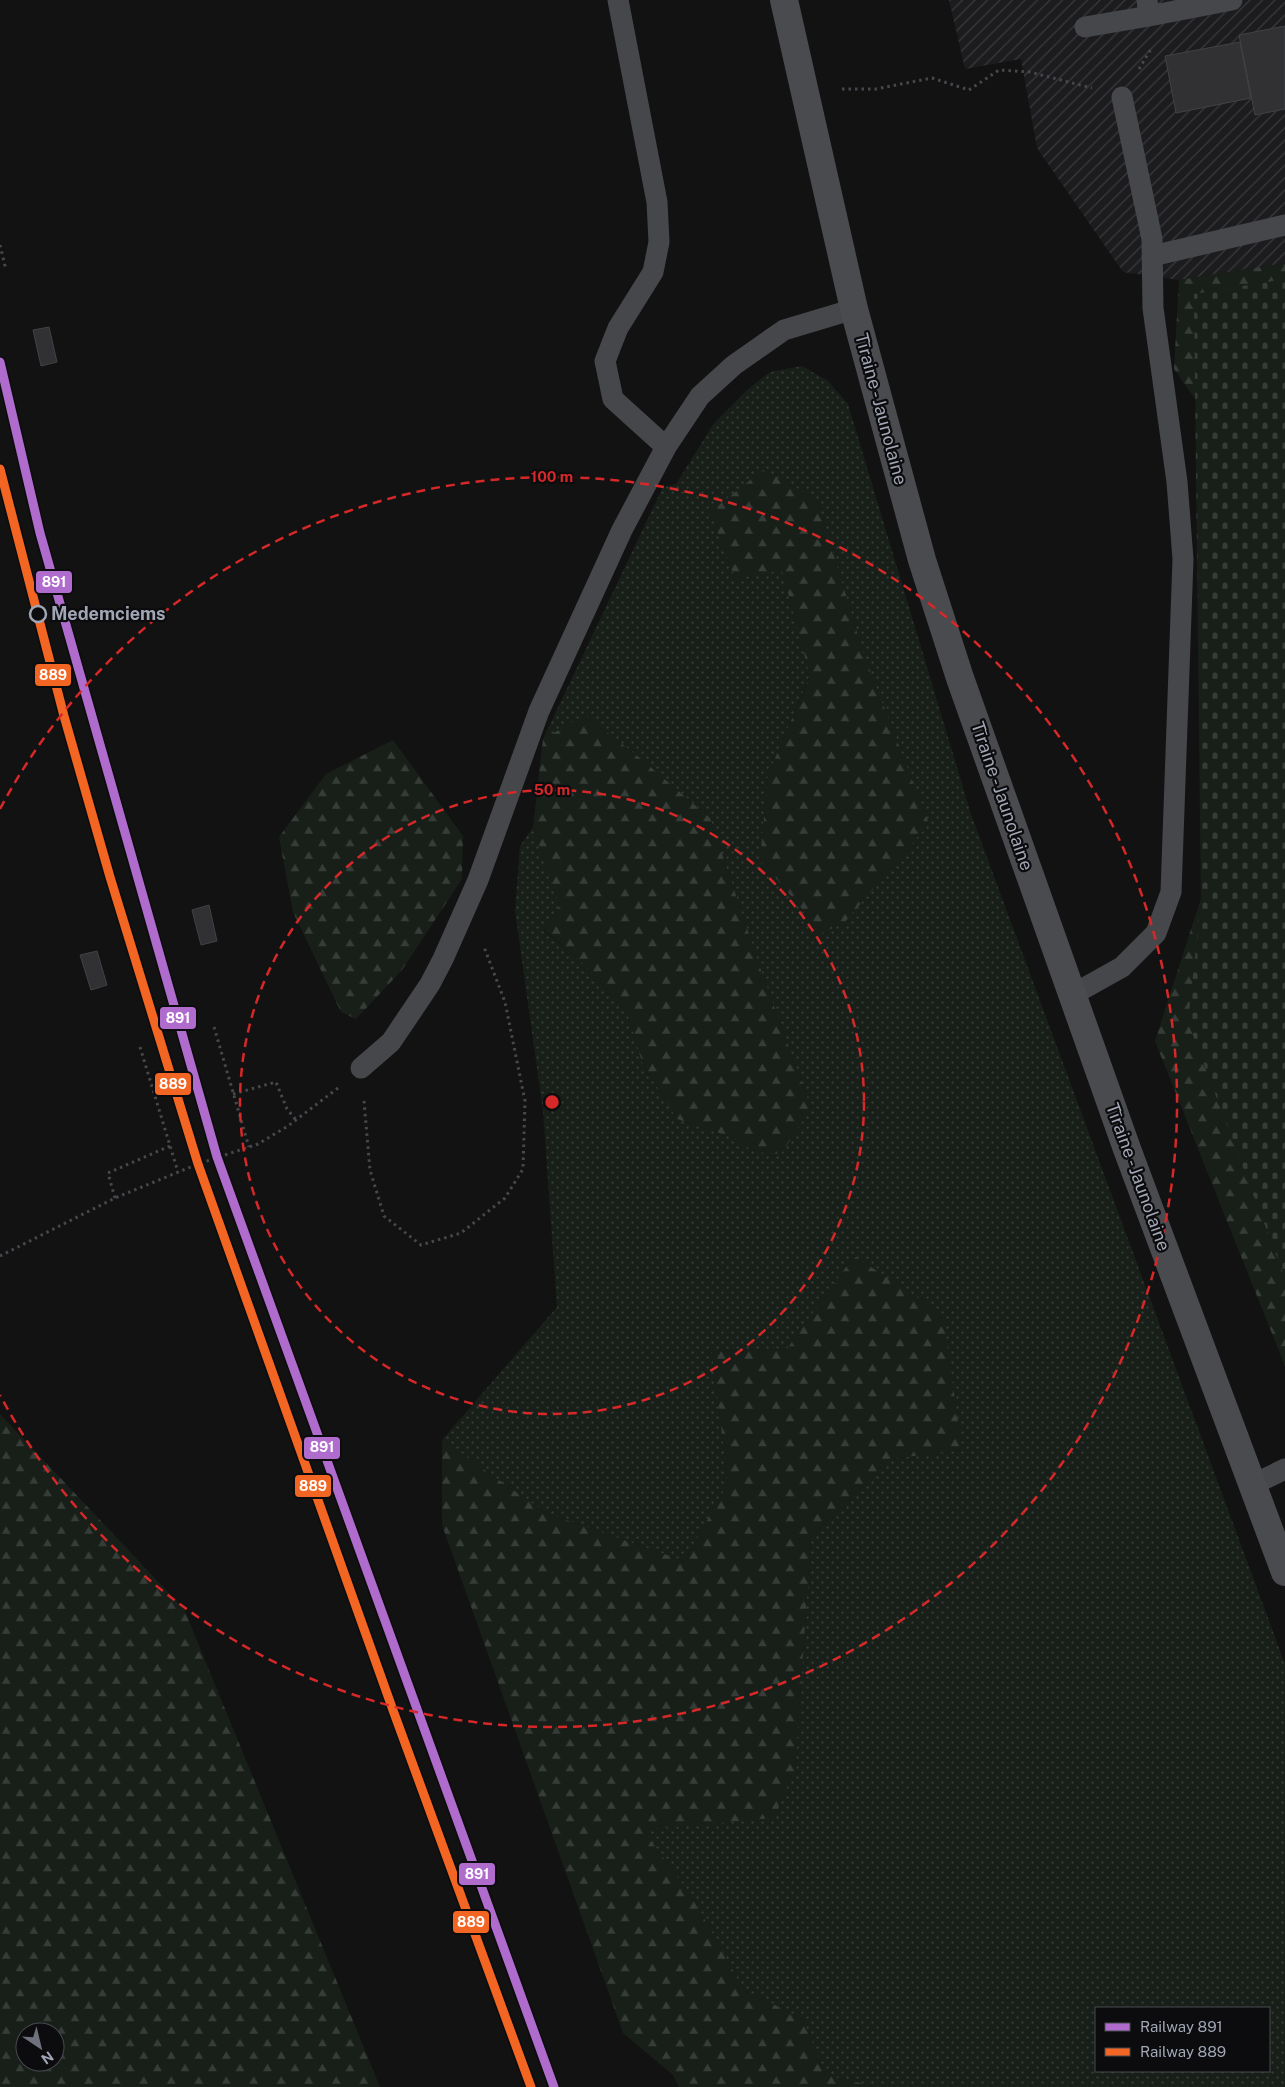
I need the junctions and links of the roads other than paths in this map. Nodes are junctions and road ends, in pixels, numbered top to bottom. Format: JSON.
{"nodes":[{"id":1,"x":618,"y":0,"type":"edge"},
{"id":2,"x":784,"y":0,"type":"edge"},
{"id":3,"x":1232,"y":0,"type":"edge"},
{"id":4,"x":1148,"y":8,"type":"edge"},
{"id":5,"x":1085,"y":27,"type":"dead end"},
{"id":6,"x":1122,"y":96,"type":"road end"},
{"id":7,"x":1285,"y":225,"type":"edge"},
{"id":8,"x":1152,"y":256,"type":"junction"},
{"id":9,"x":854,"y":309,"type":"junction"},
{"id":10,"x":666,"y":447,"type":"junction"},
{"id":11,"x":1072,"y":995,"type":"junction"},
{"id":12,"x":361,"y":1068,"type":"road end"},
{"id":13,"x":1285,"y":1469,"type":"edge"},
{"id":14,"x":1252,"y":1485,"type":"junction"},
{"id":15,"x":1285,"y":1572,"type":"edge"}],
"edges":[{"from":1,"to":10,"type":"lane"},
{"from":2,"to":9,"type":"main road","name":"Tīraine - Jaunolaine"},
{"from":3,"to":4,"type":"lane"},
{"from":4,"to":5,"type":"lane"},
{"from":6,"to":8,"type":"lane"},
{"from":7,"to":8,"type":"lane"},
{"from":8,"to":11,"type":"lane"},
{"from":9,"to":10,"type":"lane"},
{"from":9,"to":11,"type":"main road","name":"Tīraine - Jaunolaine"},
{"from":10,"to":12,"type":"lane"},
{"from":11,"to":14,"type":"main road","name":"Tīraine - Jaunolaine"},
{"from":13,"to":14,"type":"lane"},
{"from":14,"to":15,"type":"main road","name":"Tīraine - Jaunolaine"}]}
